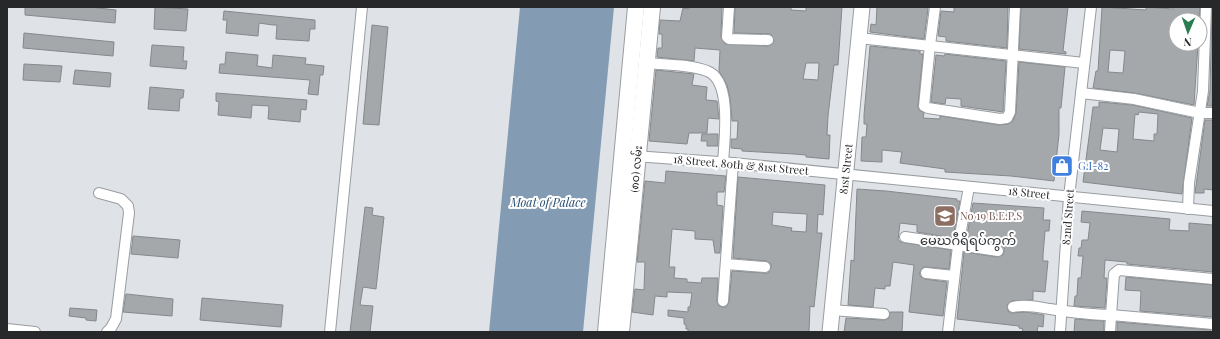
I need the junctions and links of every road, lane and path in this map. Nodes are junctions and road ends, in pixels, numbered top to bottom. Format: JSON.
{"nodes":[{"id":1,"x":362,"y":7,"type":"edge"},
{"id":2,"x":636,"y":7,"type":"edge"},
{"id":3,"x":652,"y":7,"type":"edge"},
{"id":4,"x":729,"y":7,"type":"edge"},
{"id":5,"x":862,"y":7,"type":"edge"},
{"id":6,"x":935,"y":7,"type":"edge"},
{"id":7,"x":1015,"y":7,"type":"edge"},
{"id":8,"x":1091,"y":7,"type":"edge"},
{"id":9,"x":1206,"y":7,"type":"edge"},
{"id":10,"x":859,"y":38,"type":"junction"},
{"id":11,"x":768,"y":40,"type":"dead end"},
{"id":12,"x":930,"y":45,"type":"junction"},
{"id":13,"x":1012,"y":55,"type":"junction"},
{"id":14,"x":646,"y":63,"type":"junction"},
{"id":15,"x":1084,"y":63,"type":"junction"},
{"id":16,"x":1081,"y":93,"type":"junction"},
{"id":17,"x":1200,"y":112,"type":"junction"},
{"id":18,"x":1213,"y":113,"type":"edge"},
{"id":19,"x":629,"y":155,"type":"junction"},
{"id":20,"x":728,"y":163,"type":"junction"},
{"id":21,"x":846,"y":174,"type":"junction"},
{"id":22,"x":969,"y":187,"type":"junction"},
{"id":23,"x":98,"y":193,"type":"dead end"},
{"id":24,"x":1069,"y":197,"type":"junction"},
{"id":25,"x":1188,"y":209,"type":"junction"},
{"id":26,"x":1213,"y":211,"type":"edge"},
{"id":27,"x":905,"y":237,"type":"dead end"},
{"id":28,"x":958,"y":246,"type":"junction"},
{"id":29,"x":998,"y":251,"type":"dead end"},
{"id":30,"x":726,"y":264,"type":"junction"},
{"id":31,"x":765,"y":266,"type":"dead end"},
{"id":32,"x":926,"y":273,"type":"dead end"},
{"id":33,"x":954,"y":276,"type":"junction"},
{"id":34,"x":1213,"y":279,"type":"edge"},
{"id":35,"x":723,"y":301,"type":"dead end"},
{"id":36,"x":1013,"y":307,"type":"dead end"},
{"id":37,"x":832,"y":310,"type":"junction"},
{"id":38,"x":1062,"y":310,"type":"junction"},
{"id":39,"x":884,"y":314,"type":"dead end"},
{"id":40,"x":1111,"y":315,"type":"junction"},
{"id":41,"x":1213,"y":324,"type":"edge"},
{"id":42,"x":7,"y":329,"type":"edge"},
{"id":43,"x":35,"y":332,"type":"edge"},
{"id":44,"x":107,"y":332,"type":"edge"},
{"id":45,"x":330,"y":332,"type":"edge"},
{"id":46,"x":606,"y":332,"type":"edge"},
{"id":47,"x":621,"y":332,"type":"edge"},
{"id":48,"x":830,"y":332,"type":"edge"},
{"id":49,"x":948,"y":332,"type":"edge"},
{"id":50,"x":1060,"y":332,"type":"edge"},
{"id":51,"x":1110,"y":332,"type":"edge"}],
"edges":[{"from":1,"to":45,"type":"street"},
{"from":2,"to":19,"type":"main road","name":"(၈၀) လမ်း"},
{"from":3,"to":14,"type":"main road","name":"(၈၀) လမ်း"},
{"from":4,"to":11,"type":"street"},
{"from":5,"to":10,"type":"street","name":"81st Street"},
{"from":6,"to":12,"type":"street"},
{"from":7,"to":13,"type":"street"},
{"from":8,"to":15,"type":"street","name":"82nd Street"},
{"from":9,"to":17,"type":"street"},
{"from":10,"to":12,"type":"street"},
{"from":10,"to":21,"type":"street","name":"81st Street"},
{"from":12,"to":13,"type":"street"},
{"from":12,"to":13,"type":"street"},
{"from":13,"to":15,"type":"street"},
{"from":14,"to":19,"type":"main road","name":"(၈၀) လမ်း"},
{"from":14,"to":20,"type":"street"},
{"from":15,"to":16,"type":"street","name":"82nd Street"},
{"from":16,"to":17,"type":"street"},
{"from":16,"to":24,"type":"street","name":"82nd Street"},
{"from":17,"to":18,"type":"street"},
{"from":17,"to":25,"type":"street"},
{"from":19,"to":20,"type":"street","name":"18 Street, 80th & 81st Street"},
{"from":19,"to":46,"type":"main road","name":"(၈၀) လမ်း"},
{"from":19,"to":47,"type":"main road","name":"(၈၀) လမ်း"},
{"from":20,"to":21,"type":"street","name":"18 Street, 80th & 81st Street"},
{"from":20,"to":30,"type":"street"},
{"from":21,"to":22,"type":"street","name":"18 Street"},
{"from":21,"to":37,"type":"street","name":"81st Street"},
{"from":22,"to":24,"type":"street","name":"18 Street"},
{"from":22,"to":28,"type":"street"},
{"from":23,"to":44,"type":"street"},
{"from":24,"to":25,"type":"street","name":"18 Street"},
{"from":24,"to":38,"type":"street","name":"82nd Street"},
{"from":25,"to":26,"type":"street","name":"18 Street"},
{"from":27,"to":28,"type":"street"},
{"from":28,"to":29,"type":"street"},
{"from":28,"to":33,"type":"street"},
{"from":30,"to":31,"type":"street"},
{"from":30,"to":35,"type":"street"},
{"from":32,"to":33,"type":"street"},
{"from":33,"to":49,"type":"street"},
{"from":34,"to":40,"type":"street"},
{"from":36,"to":38,"type":"street"},
{"from":37,"to":39,"type":"street"},
{"from":37,"to":48,"type":"street","name":"81st Street"},
{"from":38,"to":40,"type":"street"},
{"from":38,"to":50,"type":"street","name":"82nd Street"},
{"from":40,"to":41,"type":"street"},
{"from":40,"to":51,"type":"street"},
{"from":42,"to":43,"type":"street"}]}
